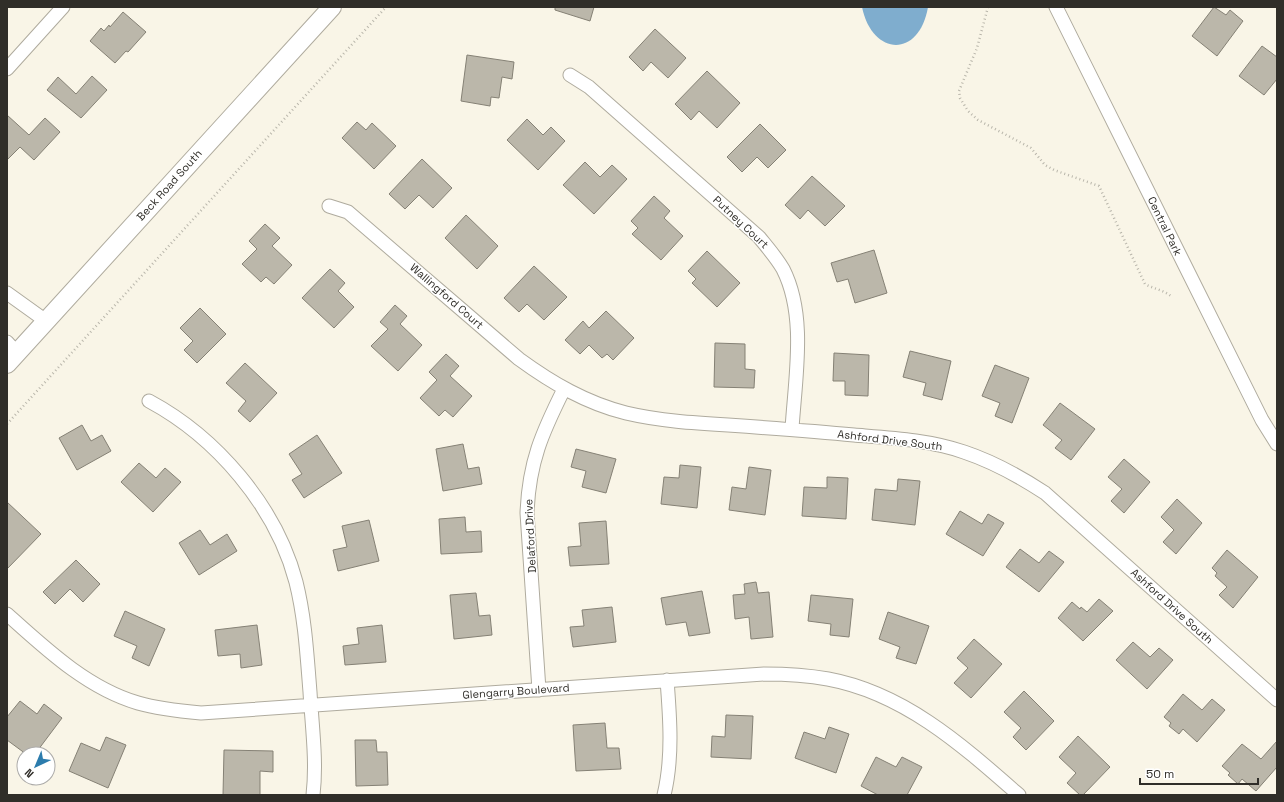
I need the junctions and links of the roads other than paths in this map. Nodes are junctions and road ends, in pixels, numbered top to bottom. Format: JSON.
{"nodes":[{"id":1,"x":63,"y":7,"type":"edge"},
{"id":2,"x":332,"y":7,"type":"edge"},
{"id":3,"x":1056,"y":7,"type":"edge"},
{"id":4,"x":7,"y":69,"type":"edge"},
{"id":5,"x":570,"y":75,"type":"dead end"},
{"id":6,"x":330,"y":206,"type":"dead end"},
{"id":7,"x":7,"y":293,"type":"edge"},
{"id":8,"x":46,"y":321,"type":"junction"},
{"id":9,"x":10,"y":353,"type":"edge"},
{"id":10,"x":564,"y":389,"type":"junction"},
{"id":11,"x":149,"y":401,"type":"dead end"},
{"id":12,"x":792,"y":429,"type":"junction"},
{"id":13,"x":1277,"y":444,"type":"edge"},
{"id":14,"x":7,"y":614,"type":"edge"},
{"id":15,"x":667,"y":680,"type":"junction"},
{"id":16,"x":539,"y":690,"type":"junction"},
{"id":17,"x":1277,"y":700,"type":"edge"},
{"id":18,"x":311,"y":706,"type":"junction"},
{"id":19,"x":313,"y":795,"type":"edge"},
{"id":20,"x":664,"y":795,"type":"edge"},
{"id":21,"x":1018,"y":795,"type":"edge"}],
"edges":[{"from":1,"to":4,"type":"street"},
{"from":2,"to":8,"type":"main road","name":"Beck Road South"},
{"from":3,"to":13,"type":"street","name":"Central Park"},
{"from":5,"to":12,"type":"street","name":"Putney Court"},
{"from":6,"to":10,"type":"street","name":"Wallingford Court"},
{"from":7,"to":8,"type":"street"},
{"from":8,"to":9,"type":"main road","name":"Beck Road South"},
{"from":10,"to":12,"type":"street","name":"Ashford Drive South"},
{"from":10,"to":16,"type":"street","name":"Delaford Drive"},
{"from":11,"to":18,"type":"street"},
{"from":12,"to":17,"type":"street","name":"Ashford Drive South"},
{"from":14,"to":18,"type":"street","name":"Glengarry Boulevard"},
{"from":15,"to":16,"type":"street","name":"Glengarry Boulevard"},
{"from":15,"to":20,"type":"street"},
{"from":15,"to":21,"type":"street","name":"Glengarry Boulevard"},
{"from":16,"to":18,"type":"street","name":"Glengarry Boulevard"},
{"from":18,"to":19,"type":"street"}]}
